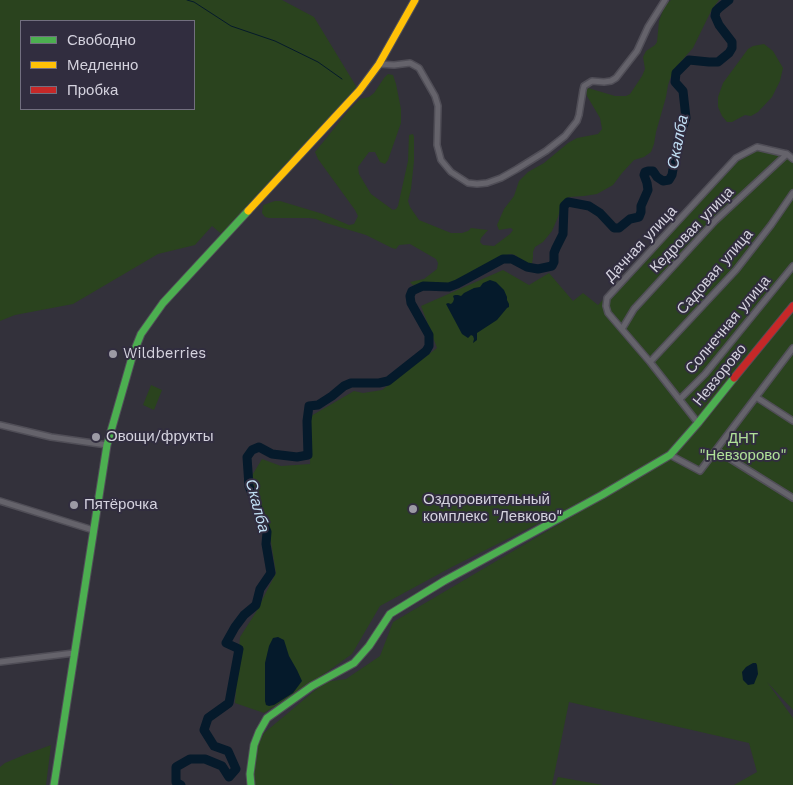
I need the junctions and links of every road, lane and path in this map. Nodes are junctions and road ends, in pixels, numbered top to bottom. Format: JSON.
{"nodes":[{"id":1,"x":415,"y":0,"type":"edge"},
{"id":2,"x":665,"y":0,"type":"edge"},
{"id":3,"x":379,"y":64,"type":"junction"},
{"id":4,"x":787,"y":154,"type":"junction"},
{"id":5,"x":793,"y":159,"type":"edge"},
{"id":6,"x":793,"y":193,"type":"edge"},
{"id":7,"x":793,"y":266,"type":"edge"},
{"id":8,"x":793,"y":306,"type":"edge"},
{"id":9,"x":622,"y":329,"type":"junction"},
{"id":10,"x":793,"y":348,"type":"edge"},
{"id":11,"x":650,"y":362,"type":"junction"},
{"id":12,"x":756,"y":396,"type":"junction"},
{"id":13,"x":680,"y":399,"type":"junction"},
{"id":14,"x":793,"y":421,"type":"edge"},
{"id":15,"x":698,"y":423,"type":"junction"},
{"id":16,"x":0,"y":425,"type":"edge"},
{"id":17,"x":108,"y":445,"type":"junction"},
{"id":18,"x":716,"y":450,"type":"junction"},
{"id":19,"x":668,"y":457,"type":"junction"},
{"id":20,"x":793,"y":498,"type":"edge"},
{"id":21,"x":0,"y":501,"type":"edge"},
{"id":22,"x":93,"y":530,"type":"junction"},
{"id":23,"x":74,"y":653,"type":"junction"},
{"id":24,"x":0,"y":662,"type":"edge"},
{"id":25,"x":54,"y":785,"type":"edge"},
{"id":26,"x":251,"y":785,"type":"edge"}],
"edges":[{"from":1,"to":3,"type":"street"},
{"from":2,"to":3,"type":"street"},
{"from":3,"to":17,"type":"street"},
{"from":4,"to":5,"type":"street","name":"Дачная улица"},
{"from":4,"to":9,"type":"street","name":"Кедровая улица"},
{"from":4,"to":9,"type":"street","name":"Дачная улица"},
{"from":6,"to":11,"type":"street","name":"Садовая улица"},
{"from":7,"to":13,"type":"street","name":"Солнечная улица"},
{"from":8,"to":15,"type":"street","name":"Невзорово"},
{"from":9,"to":11,"type":"street","name":"Дачная улица"},
{"from":10,"to":12,"type":"street"},
{"from":11,"to":13,"type":"street","name":"Дачная улица"},
{"from":12,"to":14,"type":"street"},
{"from":12,"to":18,"type":"street"},
{"from":13,"to":15,"type":"street","name":"Дачная улица"},
{"from":15,"to":19,"type":"street","name":"Невзорово"},
{"from":16,"to":17,"type":"street"},
{"from":17,"to":22,"type":"street"},
{"from":18,"to":19,"type":"street"},
{"from":18,"to":20,"type":"street"},
{"from":19,"to":26,"type":"street","name":"Невзорово"},
{"from":21,"to":22,"type":"street"},
{"from":22,"to":23,"type":"street"},
{"from":23,"to":24,"type":"street"},
{"from":23,"to":25,"type":"street"}]}
